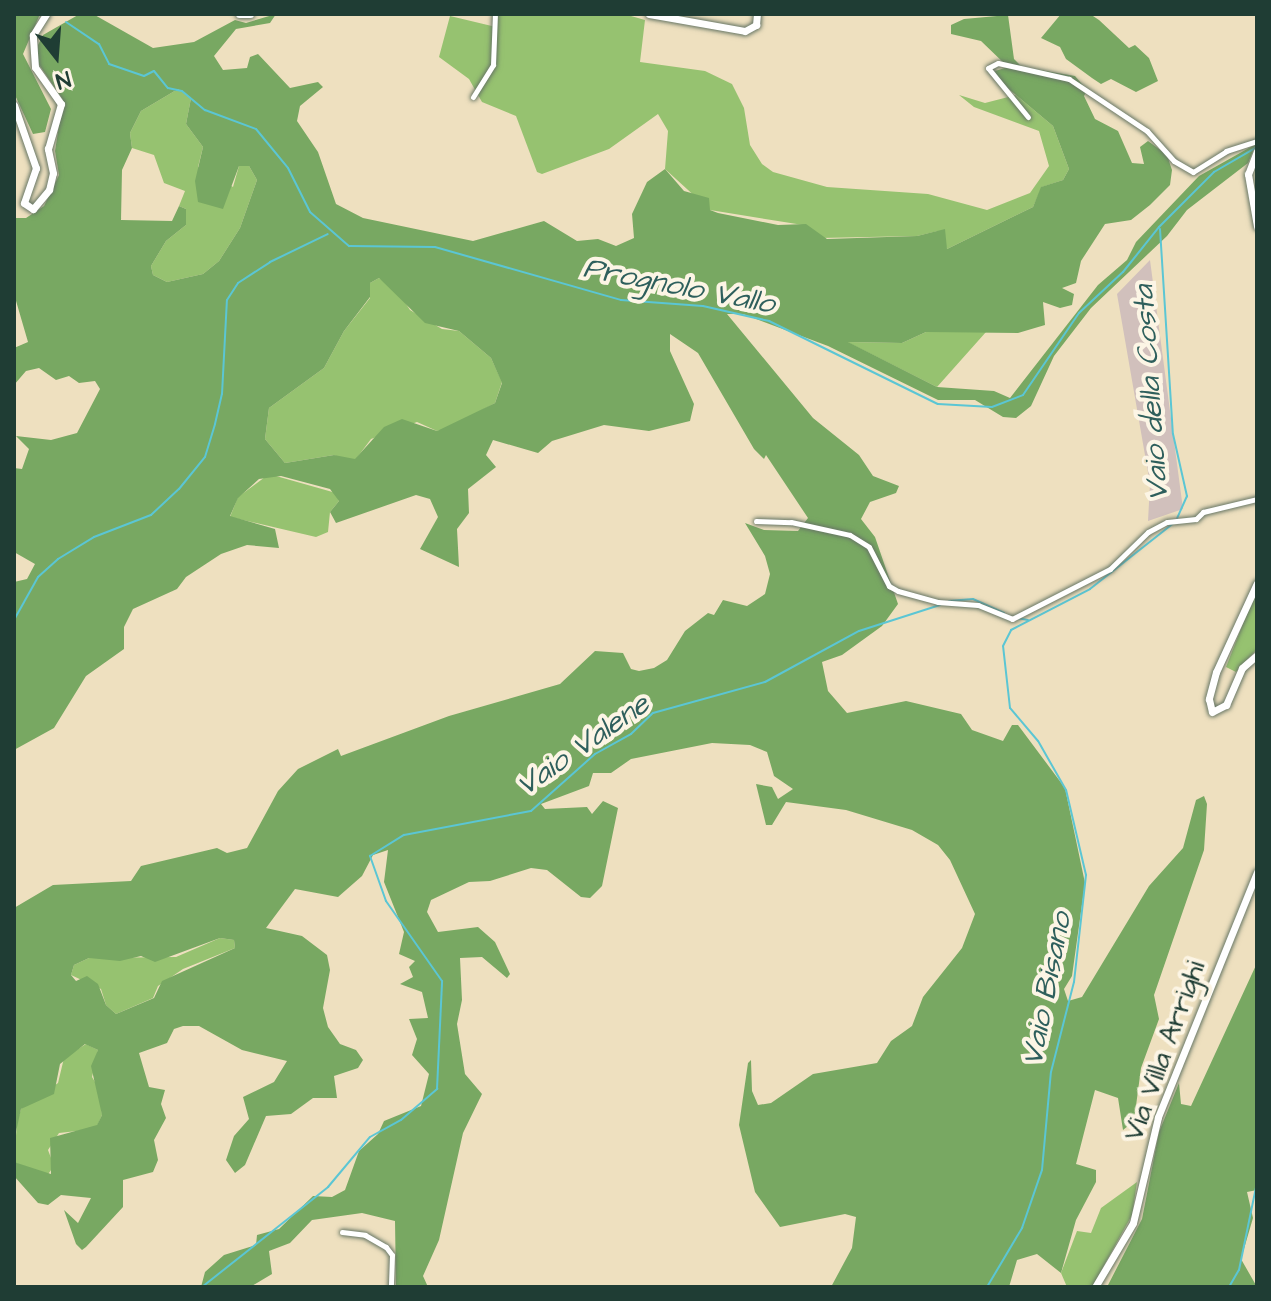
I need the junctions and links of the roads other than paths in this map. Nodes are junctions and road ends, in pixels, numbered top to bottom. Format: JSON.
{"nodes":[{"id":1,"x":46,"y":14,"type":"edge"},
{"id":2,"x":239,"y":14,"type":"edge"},
{"id":3,"x":250,"y":14,"type":"edge"},
{"id":4,"x":495,"y":14,"type":"edge"},
{"id":5,"x":649,"y":14,"type":"edge"},
{"id":6,"x":757,"y":14,"type":"edge"},
{"id":7,"x":473,"y":97,"type":"dead end"},
{"id":8,"x":14,"y":105,"type":"edge"},
{"id":9,"x":1028,"y":117,"type":"dead end"},
{"id":10,"x":1257,"y":141,"type":"edge"},
{"id":11,"x":1256,"y":155,"type":"edge"},
{"id":12,"x":1257,"y":226,"type":"edge"},
{"id":13,"x":1257,"y":499,"type":"edge"},
{"id":14,"x":756,"y":521,"type":"dead end"},
{"id":15,"x":1257,"y":583,"type":"edge"},
{"id":16,"x":1257,"y":655,"type":"edge"},
{"id":17,"x":1257,"y":872,"type":"edge"},
{"id":18,"x":342,"y":1232,"type":"dead end"},
{"id":19,"x":391,"y":1287,"type":"edge"},
{"id":20,"x":1095,"y":1287,"type":"edge"}],
"edges":[{"from":1,"to":8,"type":"street"},
{"from":2,"to":3,"type":"street"},
{"from":4,"to":7,"type":"street"},
{"from":5,"to":6,"type":"street"},
{"from":9,"to":10,"type":"street"},
{"from":11,"to":12,"type":"street"},
{"from":13,"to":14,"type":"street"},
{"from":15,"to":16,"type":"street"},
{"from":17,"to":20,"type":"street","name":"Via Villa Arrighi"},
{"from":18,"to":19,"type":"street"}]}
